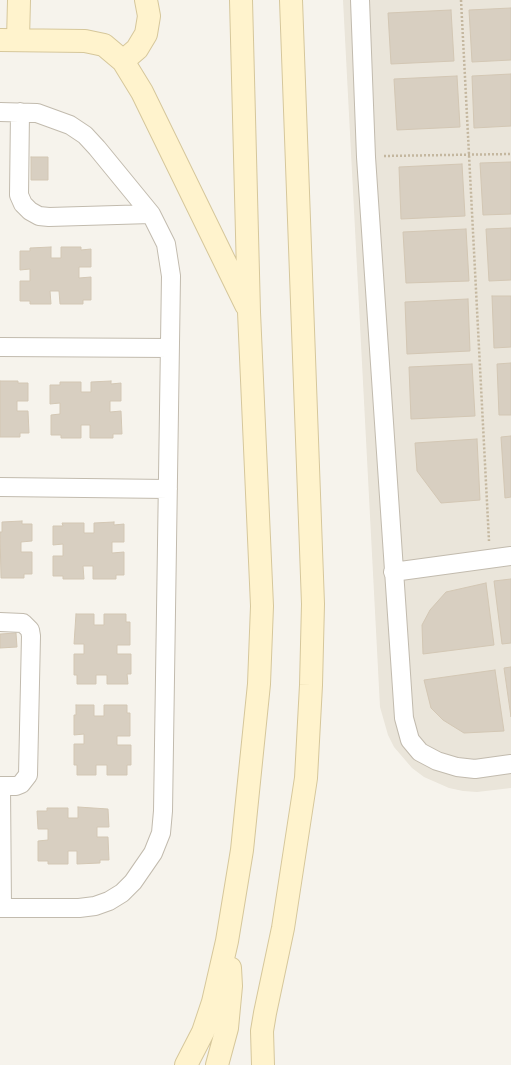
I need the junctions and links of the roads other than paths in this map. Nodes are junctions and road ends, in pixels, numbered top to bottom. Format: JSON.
{"nodes":[{"id":1,"x":19,"y":0,"type":"edge"},
{"id":2,"x":146,"y":0,"type":"edge"},
{"id":3,"x":241,"y":0,"type":"edge"},
{"id":4,"x":291,"y":0,"type":"edge"},
{"id":5,"x":360,"y":0,"type":"edge"},
{"id":6,"x":9,"y":40,"type":"edge"},
{"id":7,"x":123,"y":61,"type":"junction"},
{"id":8,"x":0,"y":112,"type":"edge"},
{"id":9,"x":20,"y":112,"type":"junction"},
{"id":10,"x":151,"y":214,"type":"junction"},
{"id":11,"x":249,"y":312,"type":"junction"},
{"id":12,"x":0,"y":347,"type":"edge"},
{"id":13,"x":170,"y":348,"type":"junction"},
{"id":14,"x":0,"y":487,"type":"edge"},
{"id":15,"x":168,"y":489,"type":"junction"},
{"id":16,"x":511,"y":556,"type":"edge"},
{"id":17,"x":393,"y":572,"type":"junction"},
{"id":18,"x":0,"y":622,"type":"edge"},
{"id":19,"x":511,"y":764,"type":"edge"},
{"id":20,"x":0,"y":786,"type":"edge"},
{"id":21,"x":1,"y":908,"type":"edge"},
{"id":22,"x":227,"y":941,"type":"junction"},
{"id":23,"x":186,"y":1065,"type":"edge"},
{"id":24,"x":217,"y":1065,"type":"edge"},
{"id":25,"x":263,"y":1065,"type":"edge"}],
"edges":[{"from":1,"to":6,"type":"main road"},
{"from":2,"to":7,"type":"main road"},
{"from":3,"to":11,"type":"main road"},
{"from":4,"to":25,"type":"main road"},
{"from":5,"to":17,"type":"street"},
{"from":6,"to":7,"type":"main road"},
{"from":7,"to":11,"type":"main road"},
{"from":8,"to":9,"type":"street"},
{"from":9,"to":10,"type":"street"},
{"from":9,"to":10,"type":"street"},
{"from":10,"to":13,"type":"street"},
{"from":11,"to":22,"type":"main road"},
{"from":12,"to":13,"type":"street"},
{"from":13,"to":15,"type":"street"},
{"from":14,"to":15,"type":"street"},
{"from":15,"to":21,"type":"street"},
{"from":16,"to":17,"type":"street"},
{"from":17,"to":19,"type":"street"},
{"from":18,"to":20,"type":"street"},
{"from":20,"to":21,"type":"street"},
{"from":22,"to":23,"type":"main road"},
{"from":22,"to":24,"type":"main road"}]}
